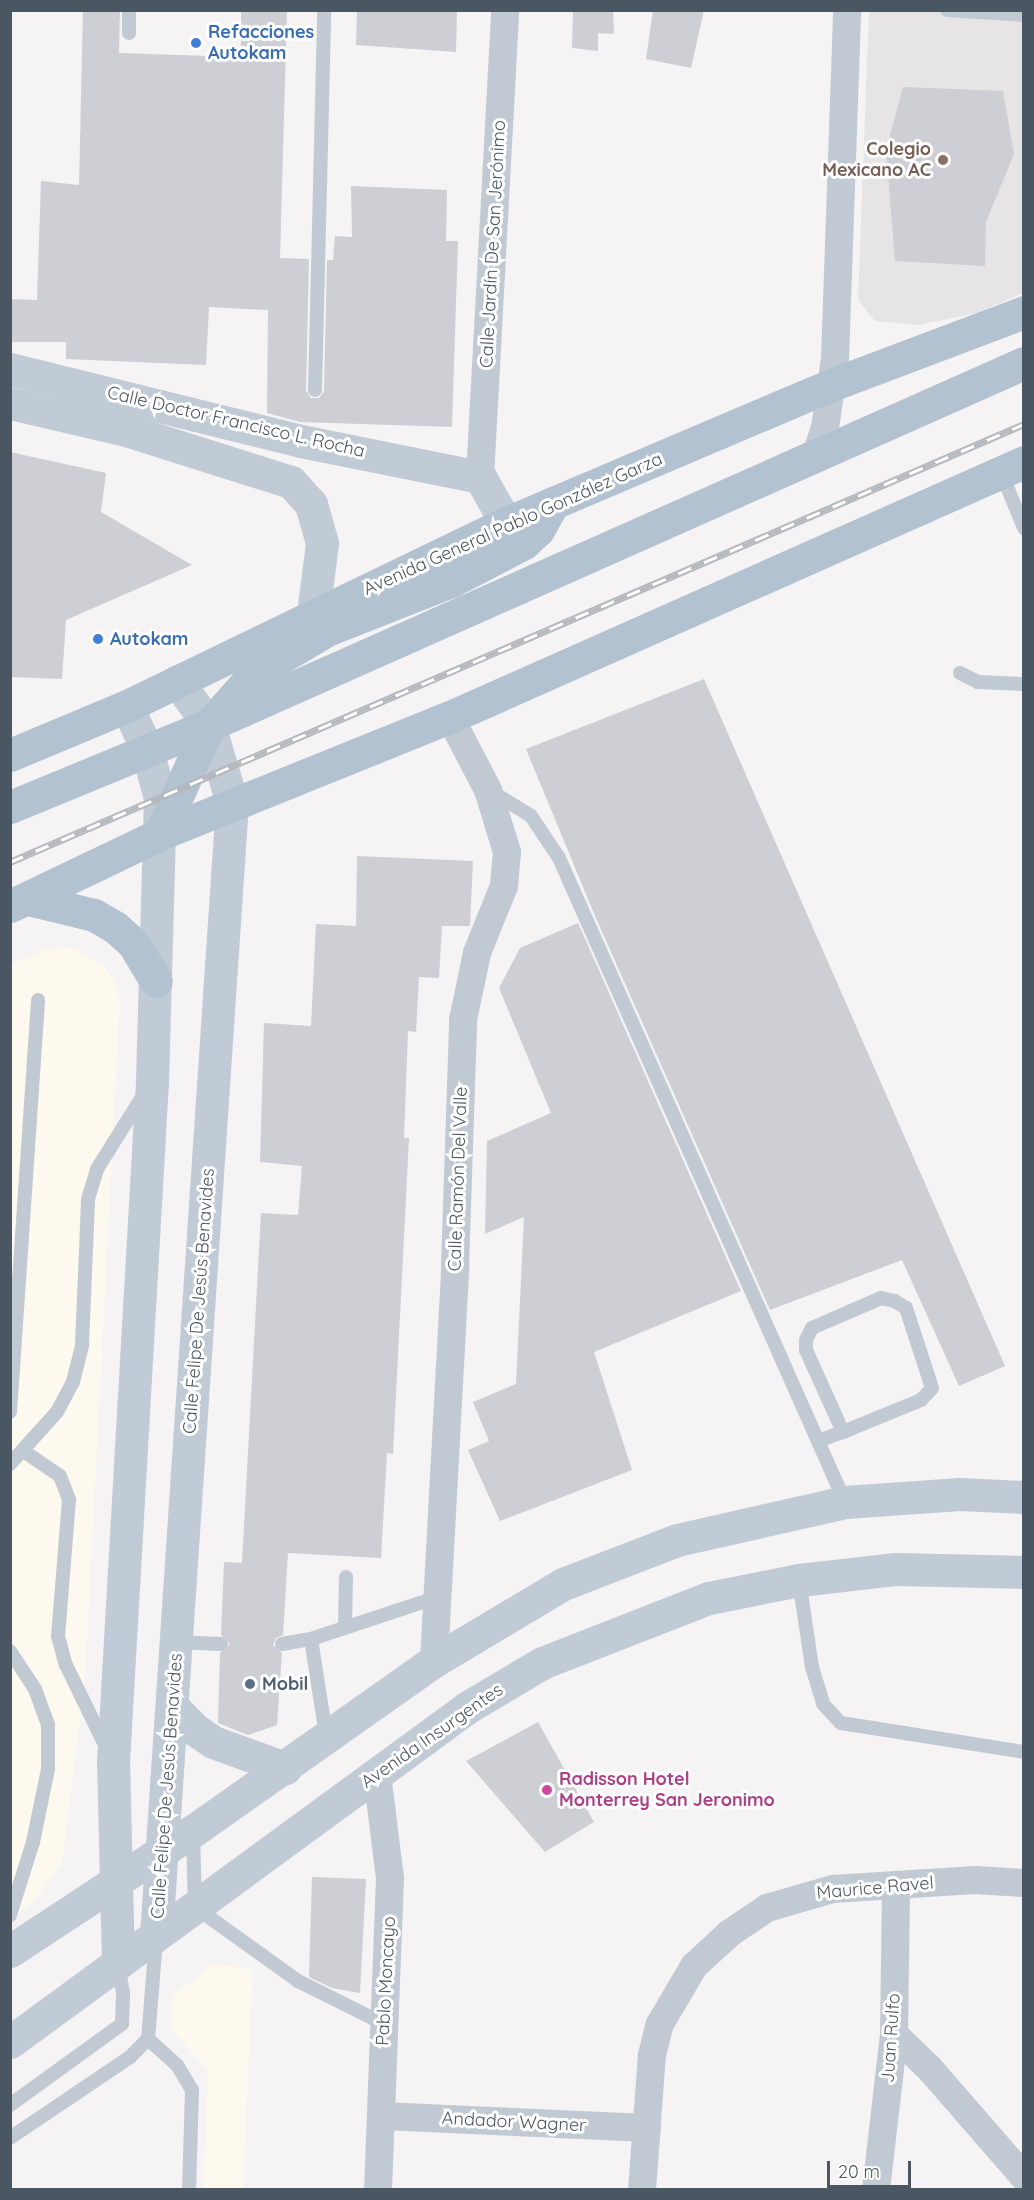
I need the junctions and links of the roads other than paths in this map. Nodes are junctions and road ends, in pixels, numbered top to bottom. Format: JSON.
{"nodes":[{"id":1,"x":129,"y":10,"type":"edge"},
{"id":2,"x":324,"y":10,"type":"edge"},
{"id":3,"x":505,"y":10,"type":"edge"},
{"id":4,"x":847,"y":10,"type":"edge"},
{"id":5,"x":947,"y":10,"type":"edge"},
{"id":6,"x":1023,"y":15,"type":"edge"},
{"id":7,"x":129,"y":33,"type":"dead end"},
{"id":8,"x":1023,"y":312,"type":"edge"},
{"id":9,"x":1023,"y":363,"type":"edge"},
{"id":10,"x":10,"y":369,"type":"edge"},
{"id":11,"x":831,"y":385,"type":"junction"},
{"id":12,"x":315,"y":390,"type":"dead end"},
{"id":13,"x":135,"y":398,"type":"junction"},
{"id":14,"x":10,"y":403,"type":"edge"},
{"id":15,"x":126,"y":430,"type":"junction"},
{"id":16,"x":301,"y":441,"type":"junction"},
{"id":17,"x":817,"y":452,"type":"junction"},
{"id":18,"x":1012,"y":467,"type":"edge"},
{"id":19,"x":480,"y":477,"type":"junction"},
{"id":20,"x":291,"y":482,"type":"junction"},
{"id":21,"x":553,"y":503,"type":"junction"},
{"id":22,"x":506,"y":523,"type":"junction"},
{"id":23,"x":1023,"y":528,"type":"edge"},
{"id":24,"x":313,"y":614,"type":"junction"},
{"id":25,"x":960,"y":673,"type":"dead end"},
{"id":26,"x":177,"y":681,"type":"junction"},
{"id":27,"x":1023,"y":684,"type":"edge"},
{"id":28,"x":127,"y":706,"type":"junction"},
{"id":29,"x":450,"y":717,"type":"junction"},
{"id":30,"x":209,"y":725,"type":"junction"},
{"id":31,"x":147,"y":750,"type":"junction"},
{"id":32,"x":10,"y":755,"type":"edge"},
{"id":33,"x":488,"y":790,"type":"junction"},
{"id":34,"x":232,"y":803,"type":"junction"},
{"id":35,"x":10,"y":807,"type":"edge"},
{"id":36,"x":159,"y":834,"type":"junction"},
{"id":37,"x":19,"y":902,"type":"edge"},
{"id":38,"x":156,"y":981,"type":"junction"},
{"id":39,"x":38,"y":1000,"type":"dead end"},
{"id":40,"x":152,"y":1082,"type":"junction"},
{"id":41,"x":10,"y":1412,"type":"edge"},
{"id":42,"x":843,"y":1432,"type":"junction"},
{"id":43,"x":818,"y":1441,"type":"junction"},
{"id":44,"x":25,"y":1452,"type":"junction"},
{"id":45,"x":10,"y":1464,"type":"edge"},
{"id":46,"x":1023,"y":1497,"type":"edge"},
{"id":47,"x":845,"y":1502,"type":"junction"},
{"id":48,"x":1023,"y":1572,"type":"edge"},
{"id":49,"x":346,"y":1577,"type":"dead end"},
{"id":50,"x":799,"y":1580,"type":"junction"},
{"id":51,"x":435,"y":1598,"type":"junction"},
{"id":52,"x":345,"y":1628,"type":"junction"},
{"id":53,"x":311,"y":1639,"type":"junction"},
{"id":54,"x":177,"y":1642,"type":"junction"},
{"id":55,"x":221,"y":1644,"type":"dead end"},
{"id":56,"x":282,"y":1644,"type":"dead end"},
{"id":57,"x":10,"y":1651,"type":"edge"},
{"id":58,"x":434,"y":1661,"type":"junction"},
{"id":59,"x":173,"y":1707,"type":"junction"},
{"id":60,"x":326,"y":1737,"type":"junction"},
{"id":61,"x":1023,"y":1752,"type":"edge"},
{"id":62,"x":113,"y":1762,"type":"junction"},
{"id":63,"x":285,"y":1768,"type":"junction"},
{"id":64,"x":377,"y":1774,"type":"junction"},
{"id":65,"x":193,"y":1831,"type":"junction"},
{"id":66,"x":164,"y":1850,"type":"junction"},
{"id":67,"x":117,"y":1882,"type":"junction"},
{"id":68,"x":1023,"y":1883,"type":"edge"},
{"id":69,"x":896,"y":1885,"type":"junction"},
{"id":70,"x":195,"y":1907,"type":"junction"},
{"id":71,"x":10,"y":1916,"type":"edge"},
{"id":72,"x":156,"y":1935,"type":"junction"},
{"id":73,"x":10,"y":1951,"type":"edge"},
{"id":74,"x":118,"y":1963,"type":"junction"},
{"id":75,"x":382,"y":2023,"type":"junction"},
{"id":76,"x":894,"y":2034,"type":"junction"},
{"id":77,"x":148,"y":2039,"type":"junction"},
{"id":78,"x":10,"y":2042,"type":"edge"},
{"id":79,"x":10,"y":2105,"type":"edge"},
{"id":80,"x":382,"y":2116,"type":"junction"},
{"id":81,"x":647,"y":2128,"type":"junction"},
{"id":82,"x":10,"y":2138,"type":"edge"},
{"id":83,"x":1023,"y":2177,"type":"edge"},
{"id":84,"x":189,"y":2190,"type":"edge"},
{"id":85,"x":378,"y":2190,"type":"edge"},
{"id":86,"x":642,"y":2190,"type":"edge"},
{"id":87,"x":876,"y":2190,"type":"edge"}],
"edges":[{"from":1,"to":7,"type":"lane"},
{"from":2,"to":12,"type":"lane"},
{"from":3,"to":19,"type":"street","name":"Calle Jardín De San Jerónimo"},
{"from":4,"to":11,"type":"street"},
{"from":5,"to":6,"type":"lane"},
{"from":8,"to":11,"type":"main road","name":"Avenida General Pablo González Garza"},
{"from":9,"to":17,"type":"main road"},
{"from":10,"to":13,"type":"street","name":"Calle Doctor Francisco L. Rocha"},
{"from":11,"to":17,"type":"street"},
{"from":11,"to":21,"type":"main road","name":"Avenida General Pablo González Garza"},
{"from":13,"to":15,"type":"street"},
{"from":13,"to":16,"type":"street","name":"Calle Doctor Francisco L. Rocha"},
{"from":14,"to":15,"type":"street","name":"Calle Doctor Francisco L. Rocha"},
{"from":15,"to":20,"type":"street","name":"Calle Doctor Francisco L. Rocha"},
{"from":16,"to":19,"type":"street","name":"Calle Doctor Francisco L. Rocha"},
{"from":16,"to":20,"type":"street"},
{"from":17,"to":30,"type":"main road"},
{"from":18,"to":23,"type":"lane"},
{"from":18,"to":29,"type":"main road"},
{"from":19,"to":22,"type":"street"},
{"from":20,"to":24,"type":"street"},
{"from":21,"to":22,"type":"main road","name":"Avenida General Pablo González Garza"},
{"from":21,"to":30,"type":"main road"},
{"from":22,"to":24,"type":"main road","name":"Avenida General Pablo González Garza"},
{"from":24,"to":26,"type":"main road","name":"Avenida General Pablo González Garza"},
{"from":25,"to":27,"type":"lane"},
{"from":26,"to":28,"type":"main road","name":"Avenida General Pablo González Garza"},
{"from":26,"to":30,"type":"street","name":"Calle Felipe De Jesús Benavides"},
{"from":28,"to":31,"type":"street"},
{"from":28,"to":32,"type":"main road","name":"Avenida General Pablo González Garza"},
{"from":29,"to":33,"type":"street","name":"Calle Ramón Del Valle"},
{"from":29,"to":34,"type":"main road"},
{"from":30,"to":31,"type":"main road"},
{"from":30,"to":34,"type":"street","name":"Calle Felipe De Jesús Benavides"},
{"from":30,"to":36,"type":"main road"},
{"from":31,"to":35,"type":"main road"},
{"from":31,"to":36,"type":"street"},
{"from":33,"to":43,"type":"lane"},
{"from":33,"to":51,"type":"street","name":"Calle Ramón Del Valle"},
{"from":34,"to":36,"type":"main road"},
{"from":34,"to":54,"type":"street","name":"Calle Felipe De Jesús Benavides"},
{"from":36,"to":37,"type":"main road"},
{"from":36,"to":38,"type":"street"},
{"from":37,"to":38,"type":"main road"},
{"from":38,"to":40,"type":"street"},
{"from":39,"to":41,"type":"lane"},
{"from":40,"to":44,"type":"lane"},
{"from":40,"to":62,"type":"street"},
{"from":42,"to":42,"type":"lane"},
{"from":42,"to":43,"type":"lane"},
{"from":43,"to":47,"type":"lane"},
{"from":44,"to":45,"type":"lane"},
{"from":44,"to":62,"type":"lane"},
{"from":46,"to":47,"type":"street"},
{"from":47,"to":58,"type":"street"},
{"from":48,"to":50,"type":"street","name":"Avenida Insurgentes"},
{"from":49,"to":52,"type":"lane"},
{"from":50,"to":61,"type":"lane"},
{"from":50,"to":64,"type":"street","name":"Avenida Insurgentes"},
{"from":51,"to":52,"type":"lane"},
{"from":51,"to":58,"type":"street","name":"Calle Ramón Del Valle"},
{"from":52,"to":53,"type":"lane"},
{"from":53,"to":56,"type":"lane"},
{"from":53,"to":60,"type":"lane"},
{"from":54,"to":55,"type":"lane"},
{"from":54,"to":59,"type":"street","name":"Calle Felipe De Jesús Benavides"},
{"from":57,"to":71,"type":"lane"},
{"from":58,"to":60,"type":"street"},
{"from":59,"to":63,"type":"street"},
{"from":59,"to":66,"type":"street","name":"Calle Felipe De Jesús Benavides"},
{"from":60,"to":63,"type":"street"},
{"from":62,"to":67,"type":"street"},
{"from":63,"to":65,"type":"street"},
{"from":64,"to":70,"type":"street","name":"Avenida Insurgentes"},
{"from":64,"to":75,"type":"street","name":"Pablo Moncayo"},
{"from":65,"to":66,"type":"street"},
{"from":65,"to":70,"type":"lane"},
{"from":66,"to":67,"type":"street"},
{"from":66,"to":72,"type":"street","name":"Calle Felipe De Jesús Benavides"},
{"from":67,"to":73,"type":"street"},
{"from":67,"to":74,"type":"street"},
{"from":68,"to":69,"type":"street","name":"Maurice Ravel"},
{"from":69,"to":76,"type":"street","name":"Juan Rulfo"},
{"from":69,"to":81,"type":"street","name":"Maurice Ravel"},
{"from":70,"to":72,"type":"street","name":"Avenida Insurgentes"},
{"from":70,"to":75,"type":"lane"},
{"from":72,"to":74,"type":"street","name":"Avenida Insurgentes"},
{"from":72,"to":77,"type":"lane"},
{"from":74,"to":78,"type":"street","name":"Avenida Insurgentes"},
{"from":74,"to":79,"type":"lane"},
{"from":75,"to":80,"type":"street","name":"Pablo Moncayo"},
{"from":76,"to":83,"type":"street"},
{"from":76,"to":87,"type":"street","name":"Juan Rulfo"},
{"from":77,"to":82,"type":"lane"},
{"from":77,"to":84,"type":"lane"},
{"from":80,"to":81,"type":"street","name":"Andador Wagner"},
{"from":80,"to":85,"type":"street","name":"Pablo Moncayo"},
{"from":81,"to":86,"type":"street","name":"Maurice Ravel"}]}
